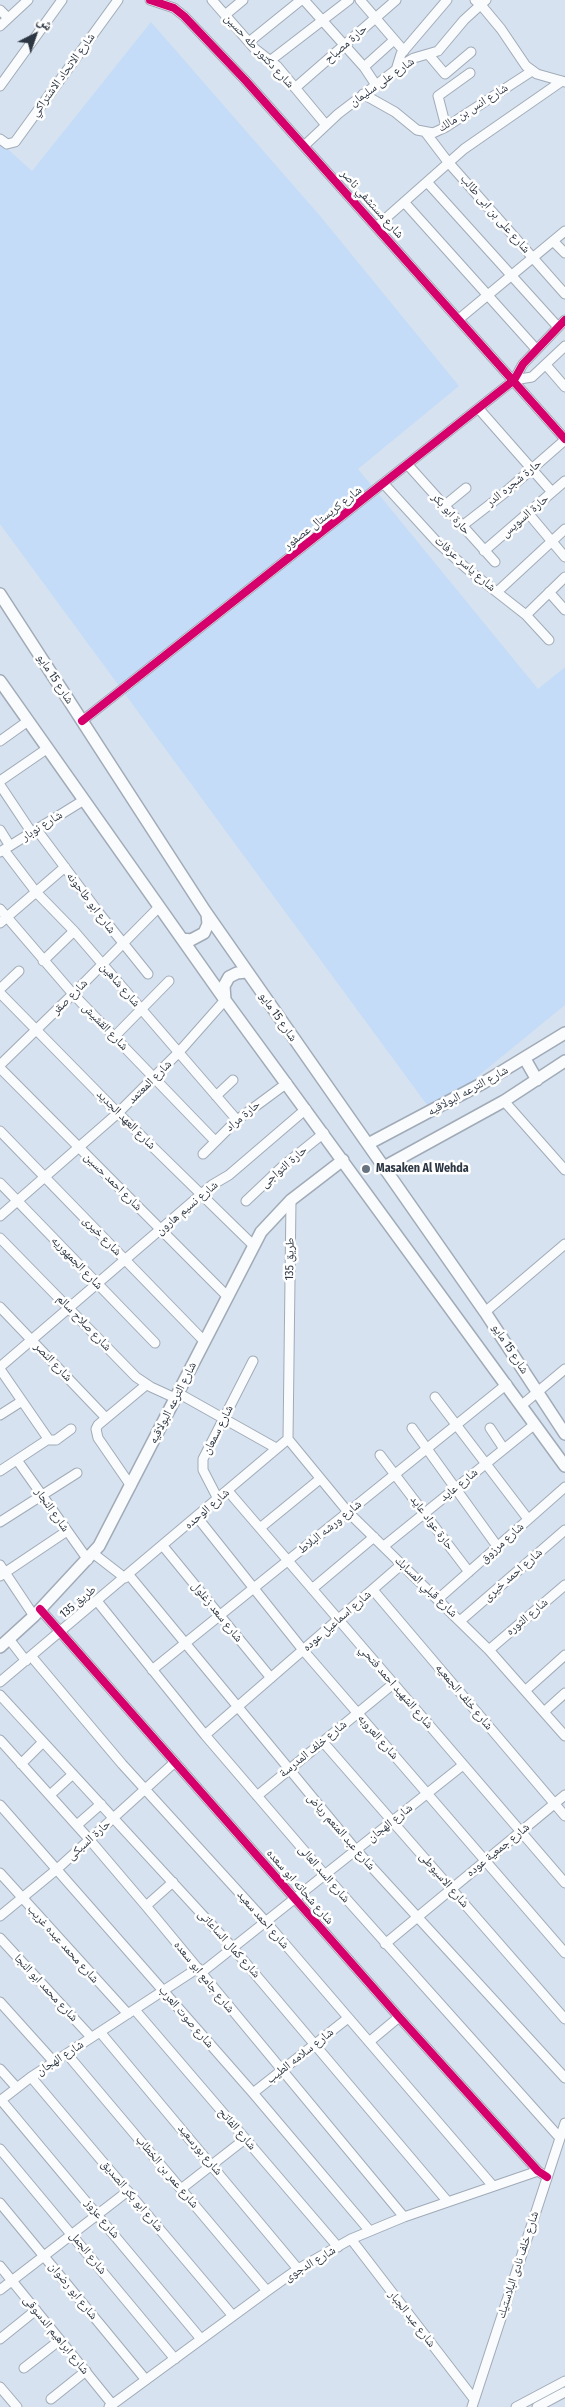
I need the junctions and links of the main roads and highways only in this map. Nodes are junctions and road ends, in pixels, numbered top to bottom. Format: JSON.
{"nodes":[{"id":1,"x":0,"y":594,"type":"edge"},
{"id":2,"x":0,"y":681,"type":"edge"},
{"id":3,"x":207,"y":914,"type":"junction"},
{"id":4,"x":182,"y":939,"type":"junction"},
{"id":5,"x":246,"y":972,"type":"junction"},
{"id":6,"x":225,"y":1000,"type":"junction"},
{"id":7,"x":565,"y":1033,"type":"edge"},
{"id":8,"x":525,"y":1059,"type":"junction"},
{"id":9,"x":565,"y":1061,"type":"edge"},
{"id":10,"x":538,"y":1080,"type":"junction"},
{"id":11,"x":368,"y":1144,"type":"junction"},
{"id":12,"x":343,"y":1160,"type":"junction"},
{"id":13,"x":384,"y":1167,"type":"junction"},
{"id":14,"x":564,"y":1429,"type":"edge"},
{"id":15,"x":565,"y":1466,"type":"edge"},
{"id":16,"x":0,"y":1647,"type":"edge"}],
"edges":[{"from":1,"to":3,"type":"main road","name":"شارع 15 مايو"},
{"from":2,"to":4,"type":"main road","name":"شارع 15 مايو"},
{"from":3,"to":4,"type":"main road"},
{"from":3,"to":5,"type":"main road","name":"شارع 15 مايو"},
{"from":4,"to":6,"type":"main road","name":"شارع 15 مايو"},
{"from":5,"to":6,"type":"main road"},
{"from":5,"to":11,"type":"main road","name":"شارع 15 مايو"},
{"from":6,"to":12,"type":"main road","name":"شارع 15 مايو"},
{"from":7,"to":8,"type":"main road","name":"شارع الترعه البولاقيه"},
{"from":8,"to":10,"type":"main road"},
{"from":8,"to":11,"type":"main road","name":"شارع الترعه البولاقيه"},
{"from":9,"to":10,"type":"main road","name":"شارع الترعه البولاقيه"},
{"from":10,"to":13,"type":"main road","name":"شارع الترعه البولاقيه"},
{"from":11,"to":13,"type":"main road","name":"شارع 15 مايو"},
{"from":12,"to":15,"type":"main road","name":"شارع 15 مايو"},
{"from":12,"to":16,"type":"main road","name":"شارع الترعه البولاقيه"},
{"from":13,"to":14,"type":"main road","name":"شارع 15 مايو"}]}
